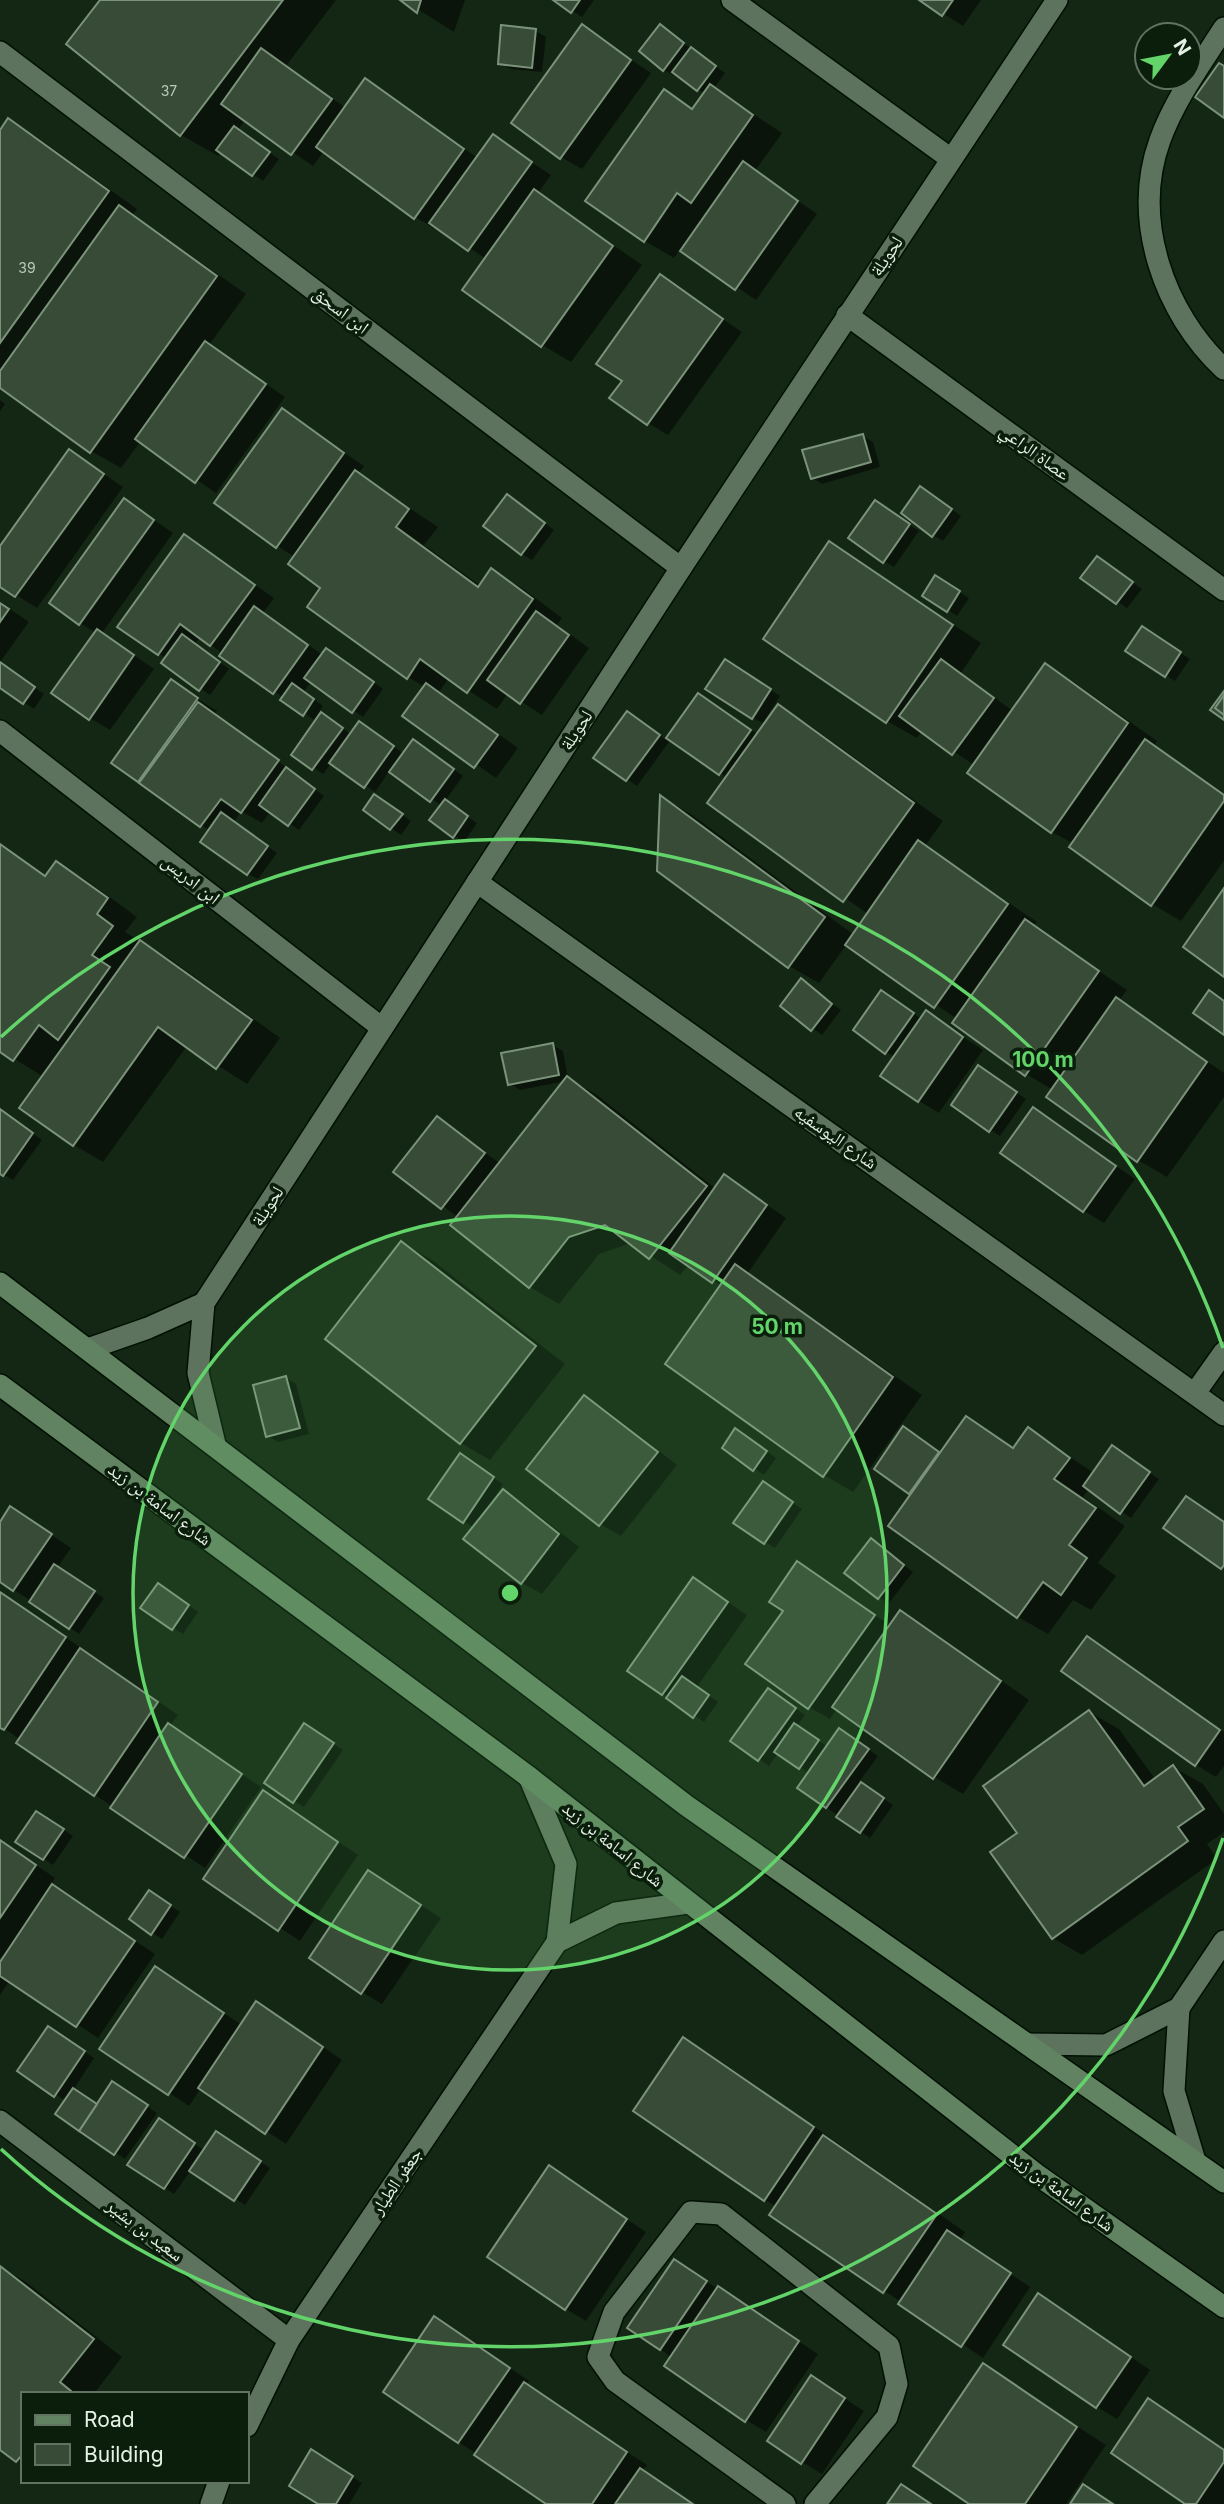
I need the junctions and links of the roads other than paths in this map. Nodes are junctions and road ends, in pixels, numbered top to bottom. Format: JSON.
{"nodes":[{"id":1,"x":732,"y":0,"type":"edge"},
{"id":2,"x":1057,"y":0,"type":"edge"},
{"id":3,"x":1224,"y":28,"type":"edge"},
{"id":4,"x":0,"y":52,"type":"edge"},
{"id":5,"x":951,"y":159,"type":"junction"},
{"id":6,"x":847,"y":315,"type":"junction"},
{"id":7,"x":1224,"y":369,"type":"edge"},
{"id":8,"x":681,"y":568,"type":"junction"},
{"id":9,"x":1224,"y":590,"type":"edge"},
{"id":10,"x":0,"y":731,"type":"edge"},
{"id":11,"x":477,"y":881,"type":"junction"},
{"id":12,"x":382,"y":1028,"type":"junction"},
{"id":13,"x":0,"y":1283,"type":"edge"},
{"id":14,"x":204,"y":1303,"type":"junction"},
{"id":15,"x":88,"y":1349,"type":"junction"},
{"id":16,"x":1224,"y":1352,"type":"edge"},
{"id":17,"x":0,"y":1385,"type":"edge"},
{"id":18,"x":1195,"y":1392,"type":"junction"},
{"id":19,"x":1224,"y":1415,"type":"edge"},
{"id":20,"x":215,"y":1444,"type":"junction"},
{"id":21,"x":529,"y":1777,"type":"junction"},
{"id":22,"x":688,"y":1903,"type":"junction"},
{"id":23,"x":1224,"y":1941,"type":"edge"},
{"id":24,"x":557,"y":1942,"type":"junction"},
{"id":25,"x":1179,"y":2008,"type":"junction"},
{"id":26,"x":1028,"y":2044,"type":"junction"},
{"id":27,"x":0,"y":2121,"type":"edge"},
{"id":28,"x":1195,"y":2161,"type":"junction"},
{"id":29,"x":1224,"y":2182,"type":"edge"},
{"id":30,"x":1224,"y":2307,"type":"edge"},
{"id":31,"x":289,"y":2340,"type":"junction"},
{"id":32,"x":248,"y":2424,"type":"edge"},
{"id":33,"x":218,"y":2483,"type":"edge"},
{"id":34,"x":211,"y":2504,"type":"edge"},
{"id":35,"x":785,"y":2504,"type":"edge"},
{"id":36,"x":816,"y":2504,"type":"edge"}],
"edges":[{"from":1,"to":5,"type":"street"},
{"from":2,"to":5,"type":"street","name":"لحويلة"},
{"from":3,"to":7,"type":"street"},
{"from":4,"to":8,"type":"street","name":"ابن اسحق"},
{"from":5,"to":6,"type":"street","name":"لحويلة"},
{"from":6,"to":8,"type":"street","name":"لحويلة"},
{"from":6,"to":9,"type":"street","name":"عصاة الراعي"},
{"from":8,"to":11,"type":"street","name":"لحويلة"},
{"from":10,"to":12,"type":"street","name":"ابن ادريس"},
{"from":11,"to":12,"type":"street","name":"لحويلة"},
{"from":11,"to":18,"type":"street","name":"شارع اليوسفيه"},
{"from":12,"to":14,"type":"street","name":"لحويلة"},
{"from":13,"to":15,"type":"street"},
{"from":14,"to":15,"type":"street"},
{"from":14,"to":20,"type":"street","name":"لحويلة"},
{"from":15,"to":20,"type":"street"},
{"from":16,"to":18,"type":"street"},
{"from":17,"to":21,"type":"street","name":"شارع اسامة بن زيد"},
{"from":18,"to":19,"type":"street","name":"شارع اليوسفيه"},
{"from":20,"to":26,"type":"street"},
{"from":21,"to":22,"type":"street","name":"شارع اسامة بن زيد"},
{"from":21,"to":24,"type":"street","name":"جعفر الطيار"},
{"from":22,"to":24,"type":"street","name":"جعفر الطيار"},
{"from":22,"to":30,"type":"street","name":"شارع اسامة بن زيد"},
{"from":23,"to":25,"type":"street"},
{"from":24,"to":31,"type":"street","name":"جعفر الطيار"},
{"from":25,"to":26,"type":"street"},
{"from":25,"to":28,"type":"street"},
{"from":26,"to":28,"type":"street"},
{"from":27,"to":31,"type":"street","name":"سعيد بن بشير"},
{"from":28,"to":29,"type":"street"},
{"from":31,"to":32,"type":"street","name":"جعفر الطيار"},
{"from":33,"to":34,"type":"street"},
{"from":35,"to":36,"type":"street"}]}
